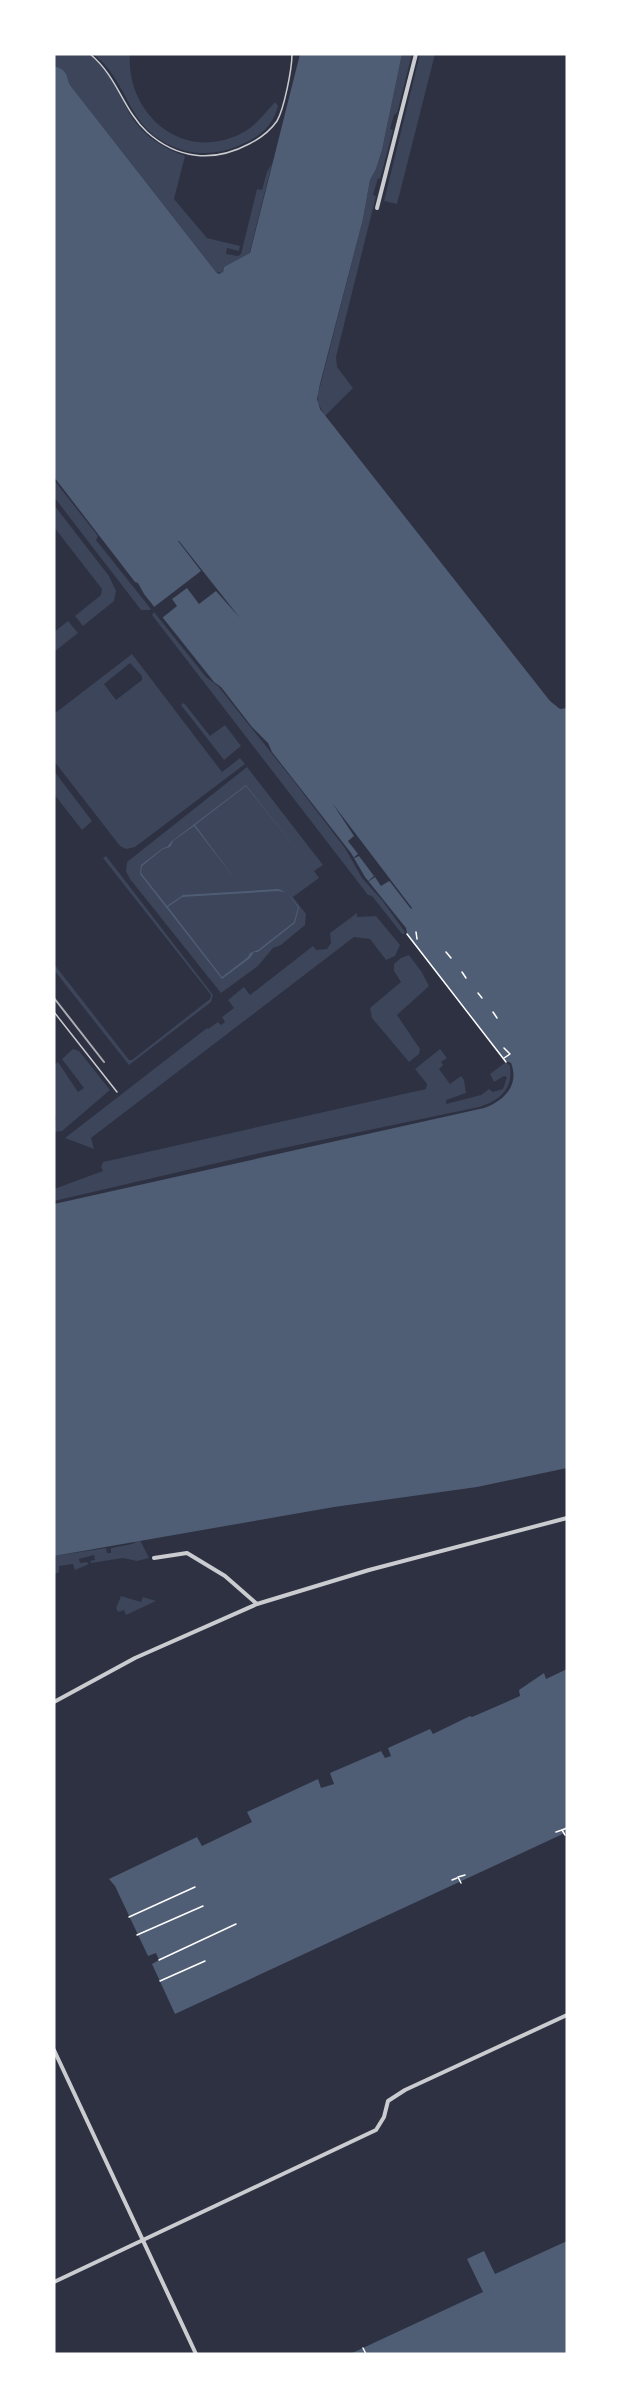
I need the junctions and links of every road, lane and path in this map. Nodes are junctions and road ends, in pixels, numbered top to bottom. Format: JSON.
{"nodes":[{"id":1,"x":90,"y":54,"type":"edge"},
{"id":2,"x":292,"y":54,"type":"edge"},
{"id":3,"x":416,"y":54,"type":"edge"},
{"id":4,"x":377,"y":208,"type":"dead end"},
{"id":5,"x":416,"y":932,"type":"dead end"},
{"id":6,"x":407,"y":934,"type":"dead end"},
{"id":7,"x":417,"y":939,"type":"dead end"},
{"id":8,"x":446,"y":952,"type":"dead end"},
{"id":9,"x":451,"y":958,"type":"dead end"},
{"id":10,"x":462,"y":972,"type":"dead end"},
{"id":11,"x":466,"y":978,"type":"dead end"},
{"id":12,"x":478,"y":993,"type":"dead end"},
{"id":13,"x":482,"y":998,"type":"dead end"},
{"id":14,"x":54,"y":1012,"type":"edge"},
{"id":15,"x":493,"y":1012,"type":"dead end"},
{"id":16,"x":497,"y":1018,"type":"dead end"},
{"id":17,"x":504,"y":1048,"type":"dead end"},
{"id":18,"x":503,"y":1059,"type":"junction"},
{"id":19,"x":506,"y":1062,"type":"dead end"},
{"id":20,"x":117,"y":1092,"type":"dead end"},
{"id":21,"x":567,"y":1518,"type":"edge"},
{"id":22,"x":153,"y":1558,"type":"dead end"},
{"id":23,"x":257,"y":1604,"type":"junction"},
{"id":24,"x":54,"y":1702,"type":"edge"},
{"id":25,"x":567,"y":1828,"type":"edge"},
{"id":26,"x":562,"y":1830,"type":"junction"},
{"id":27,"x":556,"y":1832,"type":"dead end"},
{"id":28,"x":565,"y":1835,"type":"dead end"},
{"id":29,"x":465,"y":1875,"type":"dead end"},
{"id":30,"x":458,"y":1877,"type":"junction"},
{"id":31,"x":452,"y":1880,"type":"dead end"},
{"id":32,"x":461,"y":1883,"type":"dead end"},
{"id":33,"x":195,"y":1887,"type":"dead end"},
{"id":34,"x":203,"y":1906,"type":"dead end"},
{"id":35,"x":129,"y":1917,"type":"dead end"},
{"id":36,"x":236,"y":1924,"type":"dead end"},
{"id":37,"x":137,"y":1935,"type":"dead end"},
{"id":38,"x":159,"y":1960,"type":"dead end"},
{"id":39,"x":205,"y":1961,"type":"dead end"},
{"id":40,"x":160,"y":1981,"type":"dead end"},
{"id":41,"x":567,"y":2015,"type":"edge"},
{"id":42,"x":54,"y":2050,"type":"edge"},
{"id":43,"x":142,"y":2240,"type":"junction"},
{"id":44,"x":54,"y":2282,"type":"edge"},
{"id":45,"x":363,"y":2348,"type":"dead end"},
{"id":46,"x":196,"y":2354,"type":"edge"},
{"id":47,"x":366,"y":2354,"type":"edge"}],
"edges":[{"from":1,"to":2,"type":"lane"},
{"from":3,"to":4,"type":"street"},
{"from":5,"to":7,"type":"path"},
{"from":6,"to":18,"type":"path"},
{"from":8,"to":9,"type":"path"},
{"from":10,"to":11,"type":"path"},
{"from":12,"to":13,"type":"path"},
{"from":14,"to":20,"type":"lane"},
{"from":15,"to":16,"type":"path"},
{"from":17,"to":18,"type":"path"},
{"from":18,"to":19,"type":"path"},
{"from":21,"to":23,"type":"street"},
{"from":22,"to":23,"type":"street"},
{"from":23,"to":24,"type":"street"},
{"from":25,"to":26,"type":"path"},
{"from":26,"to":27,"type":"path"},
{"from":26,"to":28,"type":"path"},
{"from":29,"to":30,"type":"path"},
{"from":30,"to":31,"type":"path"},
{"from":30,"to":32,"type":"path"},
{"from":33,"to":35,"type":"path"},
{"from":34,"to":37,"type":"path"},
{"from":36,"to":38,"type":"path"},
{"from":39,"to":40,"type":"path"},
{"from":41,"to":43,"type":"street"},
{"from":42,"to":43,"type":"street"},
{"from":43,"to":44,"type":"street"},
{"from":43,"to":46,"type":"street"},
{"from":45,"to":47,"type":"path"}]}
